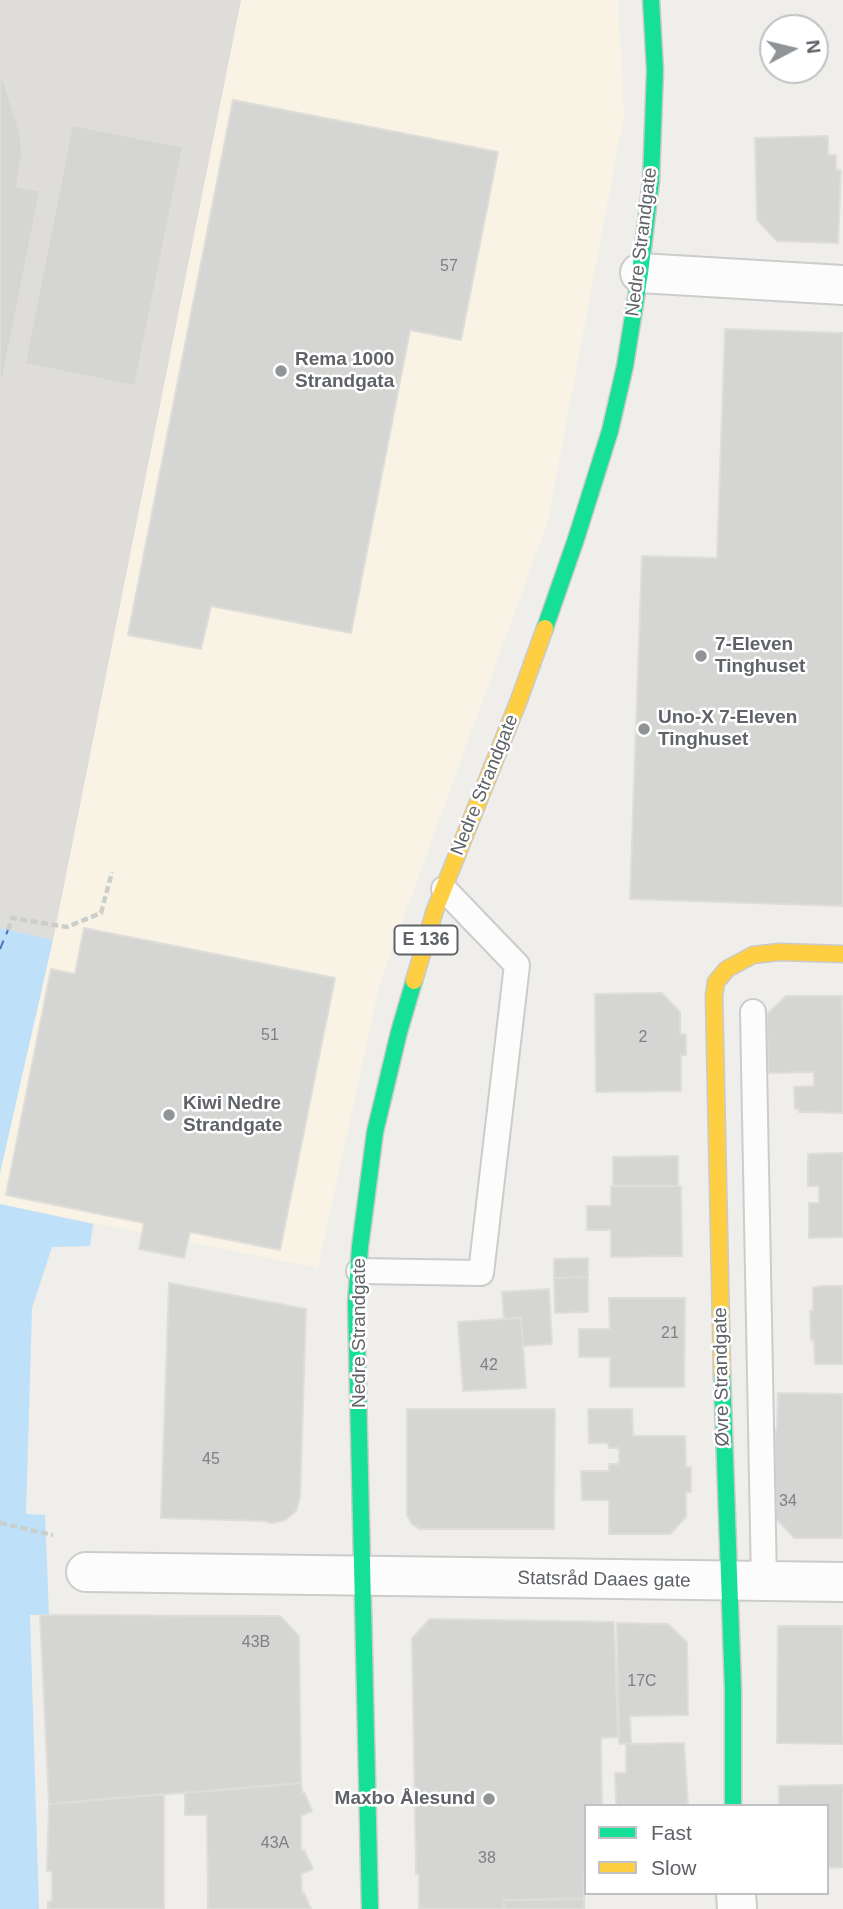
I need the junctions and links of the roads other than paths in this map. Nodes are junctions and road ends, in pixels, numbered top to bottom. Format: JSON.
{"nodes":[{"id":1,"x":651,"y":0,"type":"edge"},
{"id":2,"x":640,"y":273,"type":"junction"},
{"id":3,"x":843,"y":285,"type":"edge"},
{"id":4,"x":444,"y":889,"type":"junction"},
{"id":5,"x":843,"y":954,"type":"edge"},
{"id":6,"x":753,"y":1012,"type":"dead end"},
{"id":7,"x":359,"y":1271,"type":"junction"},
{"id":8,"x":86,"y":1572,"type":"dead end"},
{"id":9,"x":364,"y":1576,"type":"junction"},
{"id":10,"x":746,"y":1582,"type":"junction"},
{"id":11,"x":843,"y":1583,"type":"edge"},
{"id":12,"x":733,"y":1804,"type":"edge"},
{"id":13,"x":370,"y":1909,"type":"edge"}],
"edges":[{"from":1,"to":2,"type":"main road","name":"Nedre Strandgate","number":"E 136"},
{"from":2,"to":3,"type":"street"},
{"from":2,"to":4,"type":"main road","name":"Nedre Strandgate","number":"E 136"},
{"from":4,"to":7,"type":"main road","name":"Nedre Strandgate","number":"E 136"},
{"from":4,"to":7,"type":"lane"},
{"from":5,"to":10,"type":"main road","name":"Øvre Strandgate"},
{"from":6,"to":10,"type":"lane"},
{"from":7,"to":9,"type":"main road","name":"Nedre Strandgate","number":"E 136"},
{"from":8,"to":9,"type":"street"},
{"from":9,"to":10,"type":"street","name":"Statsråd Daaes gate"},
{"from":9,"to":13,"type":"main road","name":"Nedre Strandgate","number":"E 136"},
{"from":10,"to":11,"type":"street","name":"Statsråd Daaes gate"},
{"from":10,"to":12,"type":"main road","name":"Øvre Strandgate"}]}
